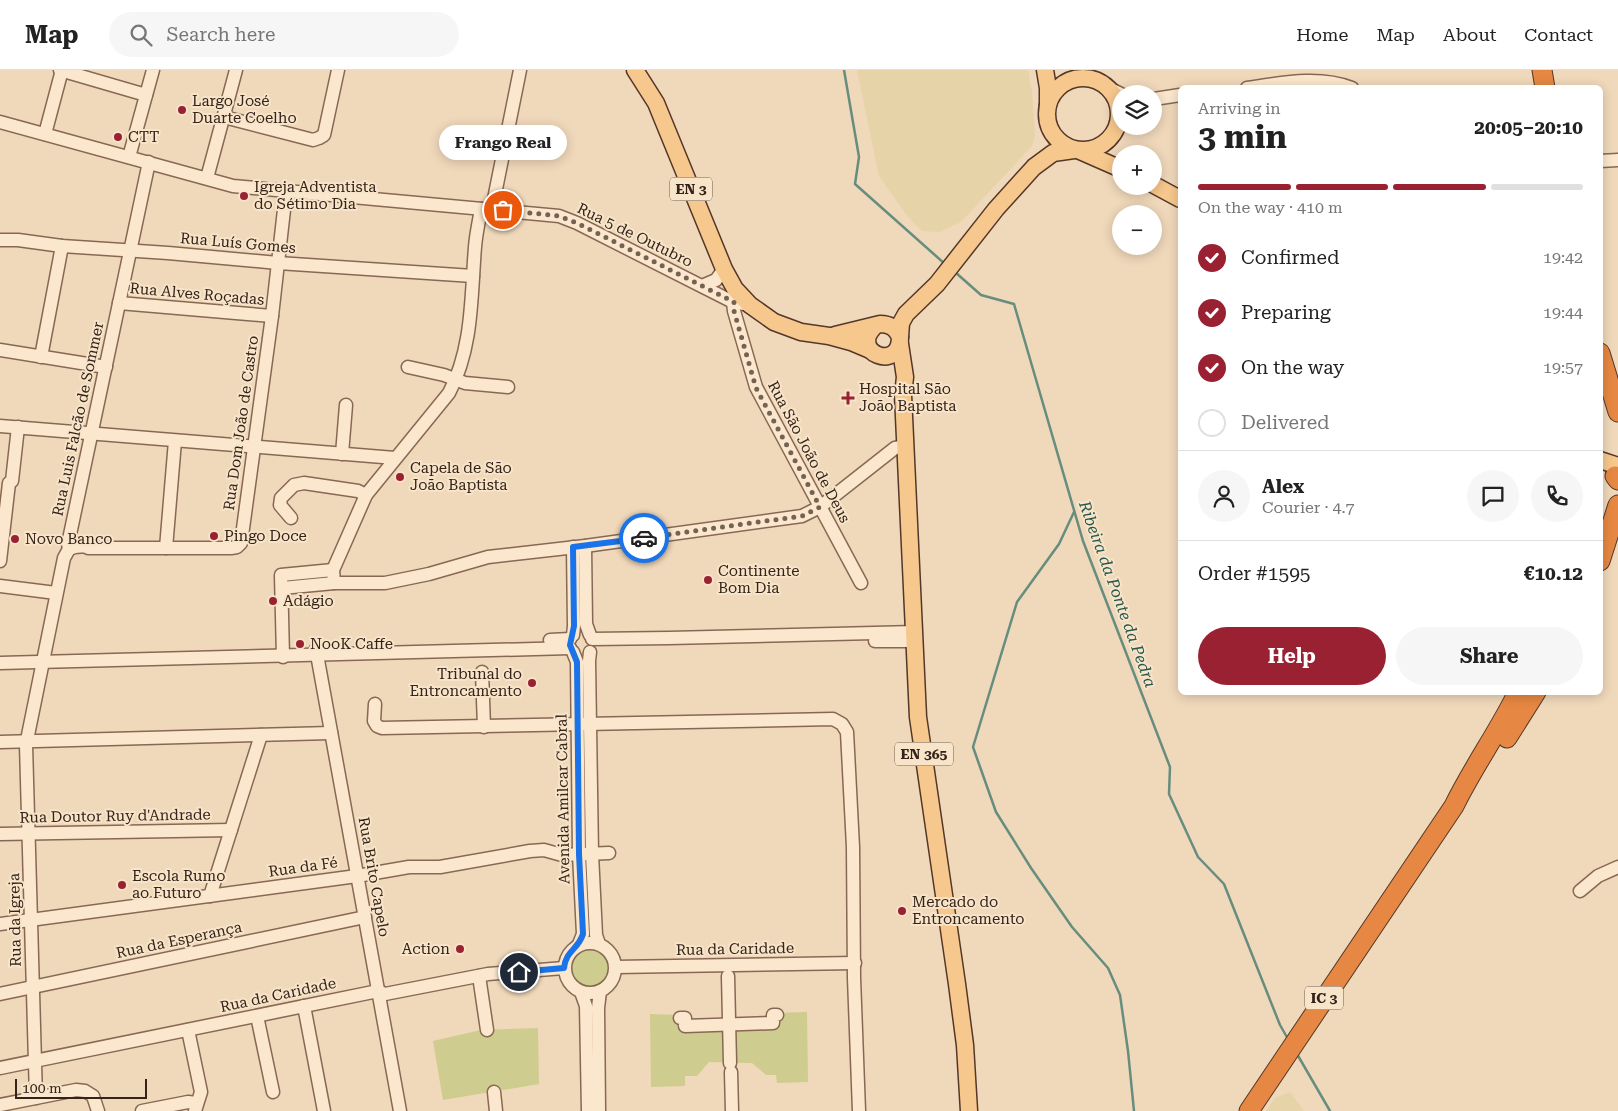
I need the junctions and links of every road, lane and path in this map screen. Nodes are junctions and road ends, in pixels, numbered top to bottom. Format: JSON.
{"nodes":[{"id":1,"x":61,"y":70,"type":"edge"},
{"id":2,"x":153,"y":70,"type":"edge"},
{"id":3,"x":236,"y":70,"type":"edge"},
{"id":4,"x":338,"y":70,"type":"edge"},
{"id":5,"x":520,"y":70,"type":"edge"},
{"id":6,"x":635,"y":70,"type":"edge"},
{"id":7,"x":1045,"y":70,"type":"edge"},
{"id":8,"x":1063,"y":70,"type":"edge"},
{"id":9,"x":1084,"y":78,"type":"junction"},
{"id":10,"x":1269,"y":85,"type":"edge"},
{"id":11,"x":1339,"y":85,"type":"edge"},
{"id":12,"x":1112,"y":90,"type":"edge"},
{"id":13,"x":146,"y":94,"type":"junction"},
{"id":14,"x":1178,"y":95,"type":"edge"},
{"id":15,"x":1162,"y":97,"type":"edge"},
{"id":16,"x":1048,"y":105,"type":"junction"},
{"id":17,"x":224,"y":117,"type":"junction"},
{"id":18,"x":0,"y":122,"type":"edge"},
{"id":19,"x":1047,"y":122,"type":"junction"},
{"id":20,"x":45,"y":134,"type":"junction"},
{"id":21,"x":1112,"y":135,"type":"edge"},
{"id":22,"x":1076,"y":150,"type":"junction"},
{"id":23,"x":129,"y":157,"type":"junction"},
{"id":24,"x":1618,"y":160,"type":"edge"},
{"id":25,"x":1603,"y":161,"type":"edge"},
{"id":26,"x":149,"y":162,"type":"junction"},
{"id":27,"x":1112,"y":165,"type":"edge"},
{"id":28,"x":1034,"y":167,"type":"junction"},
{"id":29,"x":207,"y":178,"type":"junction"},
{"id":30,"x":1162,"y":189,"type":"edge"},
{"id":31,"x":286,"y":192,"type":"junction"},
{"id":32,"x":1178,"y":198,"type":"edge"},
{"id":33,"x":487,"y":209,"type":"junction"},
{"id":34,"x":0,"y":240,"type":"edge"},
{"id":35,"x":62,"y":246,"type":"junction"},
{"id":36,"x":130,"y":251,"type":"junction"},
{"id":37,"x":278,"y":263,"type":"junction"},
{"id":38,"x":724,"y":269,"type":"junction"},
{"id":39,"x":473,"y":276,"type":"junction"},
{"id":40,"x":935,"y":281,"type":"junction"},
{"id":41,"x":702,"y":286,"type":"junction"},
{"id":42,"x":734,"y":302,"type":"junction"},
{"id":43,"x":119,"y":304,"type":"junction"},
{"id":44,"x":750,"y":305,"type":"junction"},
{"id":45,"x":272,"y":316,"type":"junction"},
{"id":46,"x":877,"y":326,"type":"junction"},
{"id":47,"x":829,"y":336,"type":"junction"},
{"id":48,"x":900,"y":340,"type":"junction"},
{"id":49,"x":0,"y":350,"type":"edge"},
{"id":50,"x":875,"y":353,"type":"junction"},
{"id":51,"x":41,"y":357,"type":"junction"},
{"id":52,"x":1603,"y":363,"type":"edge"},
{"id":53,"x":106,"y":367,"type":"junction"},
{"id":54,"x":408,"y":367,"type":"dead end"},
{"id":55,"x":457,"y":379,"type":"junction"},
{"id":56,"x":508,"y":387,"type":"dead end"},
{"id":57,"x":903,"y":395,"type":"junction"},
{"id":58,"x":346,"y":406,"type":"dead end"},
{"id":59,"x":1618,"y":412,"type":"edge"},
{"id":60,"x":0,"y":426,"type":"edge"},
{"id":61,"x":18,"y":427,"type":"junction"},
{"id":62,"x":91,"y":434,"type":"junction"},
{"id":63,"x":175,"y":441,"type":"junction"},
{"id":64,"x":254,"y":446,"type":"junction"},
{"id":65,"x":906,"y":446,"type":"junction"},
{"id":66,"x":342,"y":454,"type":"junction"},
{"id":67,"x":395,"y":458,"type":"junction"},
{"id":68,"x":366,"y":495,"type":"junction"},
{"id":69,"x":820,"y":507,"type":"junction"},
{"id":70,"x":1617,"y":512,"type":"edge"},
{"id":71,"x":291,"y":518,"type":"dead end"},
{"id":72,"x":579,"y":546,"type":"junction"},
{"id":73,"x":166,"y":548,"type":"junction"},
{"id":74,"x":69,"y":550,"type":"junction"},
{"id":75,"x":1603,"y":552,"type":"edge"},
{"id":76,"x":0,"y":561,"type":"edge"},
{"id":77,"x":334,"y":577,"type":"junction"},
{"id":78,"x":861,"y":583,"type":"dead end"},
{"id":79,"x":0,"y":586,"type":"edge"},
{"id":80,"x":56,"y":593,"type":"junction"},
{"id":81,"x":912,"y":613,"type":"junction"},
{"id":82,"x":895,"y":636,"type":"junction"},
{"id":83,"x":915,"y":637,"type":"junction"},
{"id":84,"x":591,"y":643,"type":"junction"},
{"id":85,"x":572,"y":644,"type":"junction"},
{"id":86,"x":316,"y":652,"type":"junction"},
{"id":87,"x":283,"y":653,"type":"junction"},
{"id":88,"x":0,"y":656,"type":"edge"},
{"id":89,"x":44,"y":659,"type":"junction"},
{"id":90,"x":0,"y":663,"type":"edge"},
{"id":91,"x":916,"y":665,"type":"junction"},
{"id":92,"x":482,"y":672,"type":"dead end"},
{"id":93,"x":1507,"y":695,"type":"edge"},
{"id":94,"x":1516,"y":695,"type":"edge"},
{"id":95,"x":1526,"y":695,"type":"edge"},
{"id":96,"x":1534,"y":695,"type":"edge"},
{"id":97,"x":375,"y":704,"type":"dead end"},
{"id":98,"x":583,"y":725,"type":"junction"},
{"id":99,"x":484,"y":727,"type":"junction"},
{"id":100,"x":331,"y":734,"type":"junction"},
{"id":101,"x":261,"y":735,"type":"junction"},
{"id":102,"x":27,"y":741,"type":"junction"},
{"id":103,"x":0,"y":742,"type":"edge"},
{"id":104,"x":1504,"y":742,"type":"junction"},
{"id":105,"x":1483,"y":755,"type":"junction"},
{"id":106,"x":1454,"y":806,"type":"junction"},
{"id":107,"x":231,"y":830,"type":"junction"},
{"id":108,"x":29,"y":833,"type":"junction"},
{"id":109,"x":0,"y":834,"type":"edge"},
{"id":110,"x":609,"y":853,"type":"dead end"},
{"id":111,"x":579,"y":854,"type":"junction"},
{"id":112,"x":592,"y":854,"type":"junction"},
{"id":113,"x":1618,"y":866,"type":"edge"},
{"id":114,"x":357,"y":876,"type":"junction"},
{"id":115,"x":1580,"y":891,"type":"dead end"},
{"id":116,"x":210,"y":896,"type":"junction"},
{"id":117,"x":365,"y":918,"type":"junction"},
{"id":118,"x":31,"y":920,"type":"junction"},
{"id":119,"x":0,"y":924,"type":"edge"},
{"id":120,"x":580,"y":944,"type":"junction"},
{"id":121,"x":599,"y":944,"type":"junction"},
{"id":122,"x":854,"y":963,"type":"junction"},
{"id":123,"x":616,"y":967,"type":"junction"},
{"id":124,"x":564,"y":968,"type":"junction"},
{"id":125,"x":479,"y":976,"type":"junction"},
{"id":126,"x":728,"y":976,"type":"dead end"},
{"id":127,"x":33,"y":988,"type":"junction"},
{"id":128,"x":378,"y":991,"type":"junction"},
{"id":129,"x":600,"y":991,"type":"junction"},
{"id":130,"x":581,"y":992,"type":"junction"},
{"id":131,"x":0,"y":994,"type":"edge"},
{"id":132,"x":304,"y":1006,"type":"junction"},
{"id":133,"x":777,"y":1015,"type":"dead end"},
{"id":134,"x":257,"y":1016,"type":"junction"},
{"id":135,"x":680,"y":1018,"type":"dead end"},
{"id":136,"x":729,"y":1024,"type":"junction"},
{"id":137,"x":188,"y":1030,"type":"junction"},
{"id":138,"x":487,"y":1030,"type":"dead end"},
{"id":139,"x":35,"y":1061,"type":"junction"},
{"id":140,"x":0,"y":1068,"type":"edge"},
{"id":141,"x":273,"y":1092,"type":"dead end"},
{"id":142,"x":494,"y":1092,"type":"dead end"},
{"id":143,"x":36,"y":1098,"type":"junction"},
{"id":144,"x":0,"y":1105,"type":"edge"},
{"id":145,"x":195,"y":1107,"type":"edge"},
{"id":146,"x":98,"y":1111,"type":"edge"},
{"id":147,"x":142,"y":1111,"type":"edge"},
{"id":148,"x":324,"y":1111,"type":"edge"},
{"id":149,"x":400,"y":1111,"type":"edge"},
{"id":150,"x":496,"y":1111,"type":"edge"},
{"id":151,"x":588,"y":1111,"type":"edge"},
{"id":152,"x":599,"y":1111,"type":"edge"},
{"id":153,"x":732,"y":1111,"type":"edge"},
{"id":154,"x":859,"y":1111,"type":"edge"},
{"id":155,"x":969,"y":1111,"type":"edge"},
{"id":156,"x":1249,"y":1111,"type":"edge"}],
"edges":[{"from":1,"to":13,"type":"street"},
{"from":1,"to":20,"type":"street"},
{"from":2,"to":13,"type":"street"},
{"from":3,"to":17,"type":"street"},
{"from":4,"to":17,"type":"street"},
{"from":5,"to":33,"type":"street"},
{"from":6,"to":38,"type":"main road","number":"EN 3"},
{"from":7,"to":16,"type":"main road"},
{"from":8,"to":9,"type":"main road"},
{"from":9,"to":12,"type":"main road"},
{"from":9,"to":16,"type":"main road"},
{"from":10,"to":11,"type":"street"},
{"from":13,"to":23,"type":"street"},
{"from":14,"to":15,"type":"street"},
{"from":16,"to":19,"type":"main road","number":"EN 3"},
{"from":17,"to":29,"type":"street"},
{"from":18,"to":20,"type":"street","name":"Rua 5 de Outubro"},
{"from":19,"to":22,"type":"main road"},
{"from":19,"to":28,"type":"main road","number":"EN 3"},
{"from":20,"to":23,"type":"street","name":"Rua 5 de Outubro"},
{"from":21,"to":22,"type":"main road","number":"EN 3"},
{"from":22,"to":27,"type":"main road"},
{"from":22,"to":28,"type":"main road","number":"EN 3"},
{"from":23,"to":26,"type":"street","name":"Rua 5 de Outubro"},
{"from":24,"to":25,"type":"street"},
{"from":26,"to":29,"type":"street","name":"Rua 5 de Outubro"},
{"from":26,"to":36,"type":"street","name":"Rua Luis Falcão de Sommer"},
{"from":28,"to":40,"type":"main road","number":"EN 3"},
{"from":29,"to":31,"type":"street","name":"Rua 5 de Outubro"},
{"from":30,"to":32,"type":"main road"},
{"from":31,"to":33,"type":"street","name":"Rua 5 de Outubro"},
{"from":31,"to":37,"type":"street","name":"Rua Dom João de Castro"},
{"from":33,"to":39,"type":"street"},
{"from":33,"to":41,"type":"street","name":"Rua 5 de Outubro"},
{"from":34,"to":35,"type":"street","name":"Rua Luís Gomes"},
{"from":35,"to":36,"type":"street","name":"Rua Luís Gomes"},
{"from":35,"to":51,"type":"street"},
{"from":36,"to":37,"type":"street","name":"Rua Luís Gomes"},
{"from":36,"to":43,"type":"street","name":"Rua Luis Falcão de Sommer"},
{"from":37,"to":39,"type":"street","name":"Rua Luís Gomes"},
{"from":37,"to":45,"type":"street","name":"Rua Dom João de Castro"},
{"from":38,"to":41,"type":"street"},
{"from":38,"to":44,"type":"main road","number":"EN 3"},
{"from":39,"to":55,"type":"street"},
{"from":40,"to":46,"type":"main road","number":"EN 3"},
{"from":40,"to":48,"type":"main road","number":"EN 3"},
{"from":41,"to":42,"type":"street","name":"Rua 5 de Outubro"},
{"from":42,"to":44,"type":"street","name":"Rua 5 de Outubro"},
{"from":42,"to":69,"type":"street","name":"Rua São João de Deus"},
{"from":43,"to":45,"type":"street","name":"Rua Alves Roçadas"},
{"from":43,"to":53,"type":"street","name":"Rua Luis Falcão de Sommer"},
{"from":44,"to":47,"type":"main road","number":"EN 3"},
{"from":45,"to":64,"type":"street","name":"Rua Dom João de Castro"},
{"from":46,"to":47,"type":"main road","number":"EN 3"},
{"from":46,"to":48,"type":"main road"},
{"from":46,"to":50,"type":"main road"},
{"from":47,"to":50,"type":"main road","number":"EN 3"},
{"from":48,"to":50,"type":"main road"},
{"from":48,"to":57,"type":"main road","number":"EN 365"},
{"from":49,"to":51,"type":"street"},
{"from":50,"to":57,"type":"main road","number":"EN 365"},
{"from":51,"to":53,"type":"street"},
{"from":52,"to":59,"type":"highway"},
{"from":53,"to":62,"type":"street","name":"Rua Luis Falcão de Sommer"},
{"from":54,"to":55,"type":"street"},
{"from":55,"to":56,"type":"street"},
{"from":55,"to":67,"type":"street"},
{"from":57,"to":65,"type":"main road","number":"EN 365"},
{"from":58,"to":66,"type":"street"},
{"from":60,"to":61,"type":"street"},
{"from":61,"to":62,"type":"street"},
{"from":61,"to":76,"type":"street"},
{"from":62,"to":63,"type":"street"},
{"from":62,"to":74,"type":"street","name":"Rua Luis Falcão de Sommer"},
{"from":63,"to":64,"type":"street"},
{"from":63,"to":73,"type":"street"},
{"from":64,"to":66,"type":"street"},
{"from":64,"to":73,"type":"street","name":"Rua Dom João de Castro"},
{"from":65,"to":69,"type":"street"},
{"from":65,"to":81,"type":"main road","number":"EN 365"},
{"from":66,"to":67,"type":"street"},
{"from":67,"to":68,"type":"street"},
{"from":68,"to":71,"type":"street"},
{"from":68,"to":77,"type":"street"},
{"from":69,"to":72,"type":"street"},
{"from":69,"to":78,"type":"street","name":"Rua São João de Deus"},
{"from":70,"to":75,"type":"highway"},
{"from":72,"to":77,"type":"street"},
{"from":72,"to":84,"type":"street","name":"Avenida Amilcar Cabral"},
{"from":72,"to":85,"type":"street","name":"Avenida Amilcar Cabral"},
{"from":73,"to":74,"type":"street","name":"Rua Dom João de Castro"},
{"from":74,"to":80,"type":"street","name":"Rua Luis Falcão de Sommer"},
{"from":77,"to":87,"type":"street"},
{"from":79,"to":80,"type":"street"},
{"from":80,"to":89,"type":"street","name":"Rua Luis Falcão de Sommer"},
{"from":81,"to":82,"type":"street"},
{"from":81,"to":83,"type":"main road","number":"EN 365"},
{"from":82,"to":83,"type":"street"},
{"from":82,"to":84,"type":"street"},
{"from":82,"to":91,"type":"street"},
{"from":83,"to":91,"type":"main road","number":"EN 365"},
{"from":84,"to":85,"type":"street"},
{"from":84,"to":85,"type":"street"},
{"from":84,"to":98,"type":"street","name":"Avenida Amilcar Cabral"},
{"from":85,"to":86,"type":"street"},
{"from":85,"to":98,"type":"street","name":"Avenida Amilcar Cabral"},
{"from":86,"to":87,"type":"street"},
{"from":86,"to":100,"type":"street","name":"Rua Brito Capelo"},
{"from":87,"to":89,"type":"street"},
{"from":88,"to":89,"type":"street"},
{"from":89,"to":90,"type":"street"},
{"from":89,"to":102,"type":"street","name":"Rua Luis Falcão de Sommer"},
{"from":91,"to":155,"type":"main road","number":"EN 365"},
{"from":92,"to":99,"type":"street"},
{"from":93,"to":105,"type":"highway"},
{"from":94,"to":105,"type":"highway","number":"IC 3"},
{"from":95,"to":104,"type":"highway","number":"IC 3"},
{"from":96,"to":104,"type":"highway"},
{"from":97,"to":99,"type":"street"},
{"from":98,"to":99,"type":"street"},
{"from":98,"to":111,"type":"street","name":"Avenida Amilcar Cabral"},
{"from":98,"to":112,"type":"street","name":"Avenida Amilcar Cabral"},
{"from":98,"to":122,"type":"street"},
{"from":100,"to":101,"type":"street"},
{"from":100,"to":114,"type":"street","name":"Rua Brito Capelo"},
{"from":101,"to":102,"type":"street"},
{"from":101,"to":107,"type":"street"},
{"from":102,"to":103,"type":"street"},
{"from":102,"to":108,"type":"street","name":"Rua da Igreja"},
{"from":104,"to":106,"type":"highway","number":"IC 3"},
{"from":105,"to":106,"type":"highway","number":"IC 3"},
{"from":106,"to":156,"type":"highway","number":"IC 3"},
{"from":107,"to":108,"type":"street","name":"Rua Doutor Ruy d'Andrade"},
{"from":107,"to":116,"type":"street"},
{"from":108,"to":109,"type":"street","name":"Rua Doutor Ruy d'Andrade"},
{"from":108,"to":118,"type":"street","name":"Rua da Igreja"},
{"from":110,"to":112,"type":"street","name":"Rua da Fé"},
{"from":111,"to":112,"type":"street","name":"Rua da Fé"},
{"from":111,"to":114,"type":"street","name":"Rua da Fé"},
{"from":111,"to":120,"type":"street","name":"Avenida Amilcar Cabral"},
{"from":112,"to":121,"type":"street","name":"Avenida Amilcar Cabral"},
{"from":113,"to":115,"type":"street"},
{"from":114,"to":116,"type":"street","name":"Rua da Fé"},
{"from":114,"to":117,"type":"street","name":"Rua Brito Capelo"},
{"from":116,"to":118,"type":"street","name":"Rua da Fé"},
{"from":117,"to":127,"type":"street","name":"Rua da Esperança"},
{"from":117,"to":128,"type":"street","name":"Rua Brito Capelo"},
{"from":118,"to":119,"type":"street","name":"Rua da Fé"},
{"from":118,"to":127,"type":"street","name":"Rua da Igreja"},
{"from":120,"to":121,"type":"street"},
{"from":120,"to":124,"type":"street"},
{"from":121,"to":123,"type":"street"},
{"from":122,"to":123,"type":"street","name":"Rua da Caridade"},
{"from":122,"to":154,"type":"street"},
{"from":123,"to":129,"type":"street"},
{"from":124,"to":125,"type":"street","name":"Rua da Caridade"},
{"from":124,"to":130,"type":"street"},
{"from":125,"to":128,"type":"street","name":"Rua da Caridade"},
{"from":125,"to":138,"type":"street"},
{"from":126,"to":136,"type":"street"},
{"from":127,"to":131,"type":"street","name":"Rua da Esperança"},
{"from":127,"to":139,"type":"street","name":"Rua da Igreja"},
{"from":128,"to":132,"type":"street","name":"Rua da Caridade"},
{"from":128,"to":149,"type":"street","name":"Rua Brito Capelo"},
{"from":129,"to":130,"type":"street"},
{"from":129,"to":152,"type":"street"},
{"from":130,"to":151,"type":"street"},
{"from":132,"to":134,"type":"street","name":"Rua da Caridade"},
{"from":132,"to":148,"type":"street"},
{"from":133,"to":136,"type":"street"},
{"from":134,"to":137,"type":"street","name":"Rua da Caridade"},
{"from":134,"to":141,"type":"street"},
{"from":135,"to":136,"type":"street"},
{"from":136,"to":153,"type":"street"},
{"from":137,"to":139,"type":"street","name":"Rua da Caridade"},
{"from":137,"to":145,"type":"street"},
{"from":139,"to":140,"type":"street","name":"Rua da Caridade"},
{"from":139,"to":143,"type":"street","name":"Rua da Igreja"},
{"from":142,"to":150,"type":"street"},
{"from":143,"to":144,"type":"street"},
{"from":143,"to":146,"type":"street"},
{"from":145,"to":147,"type":"street"}]}
